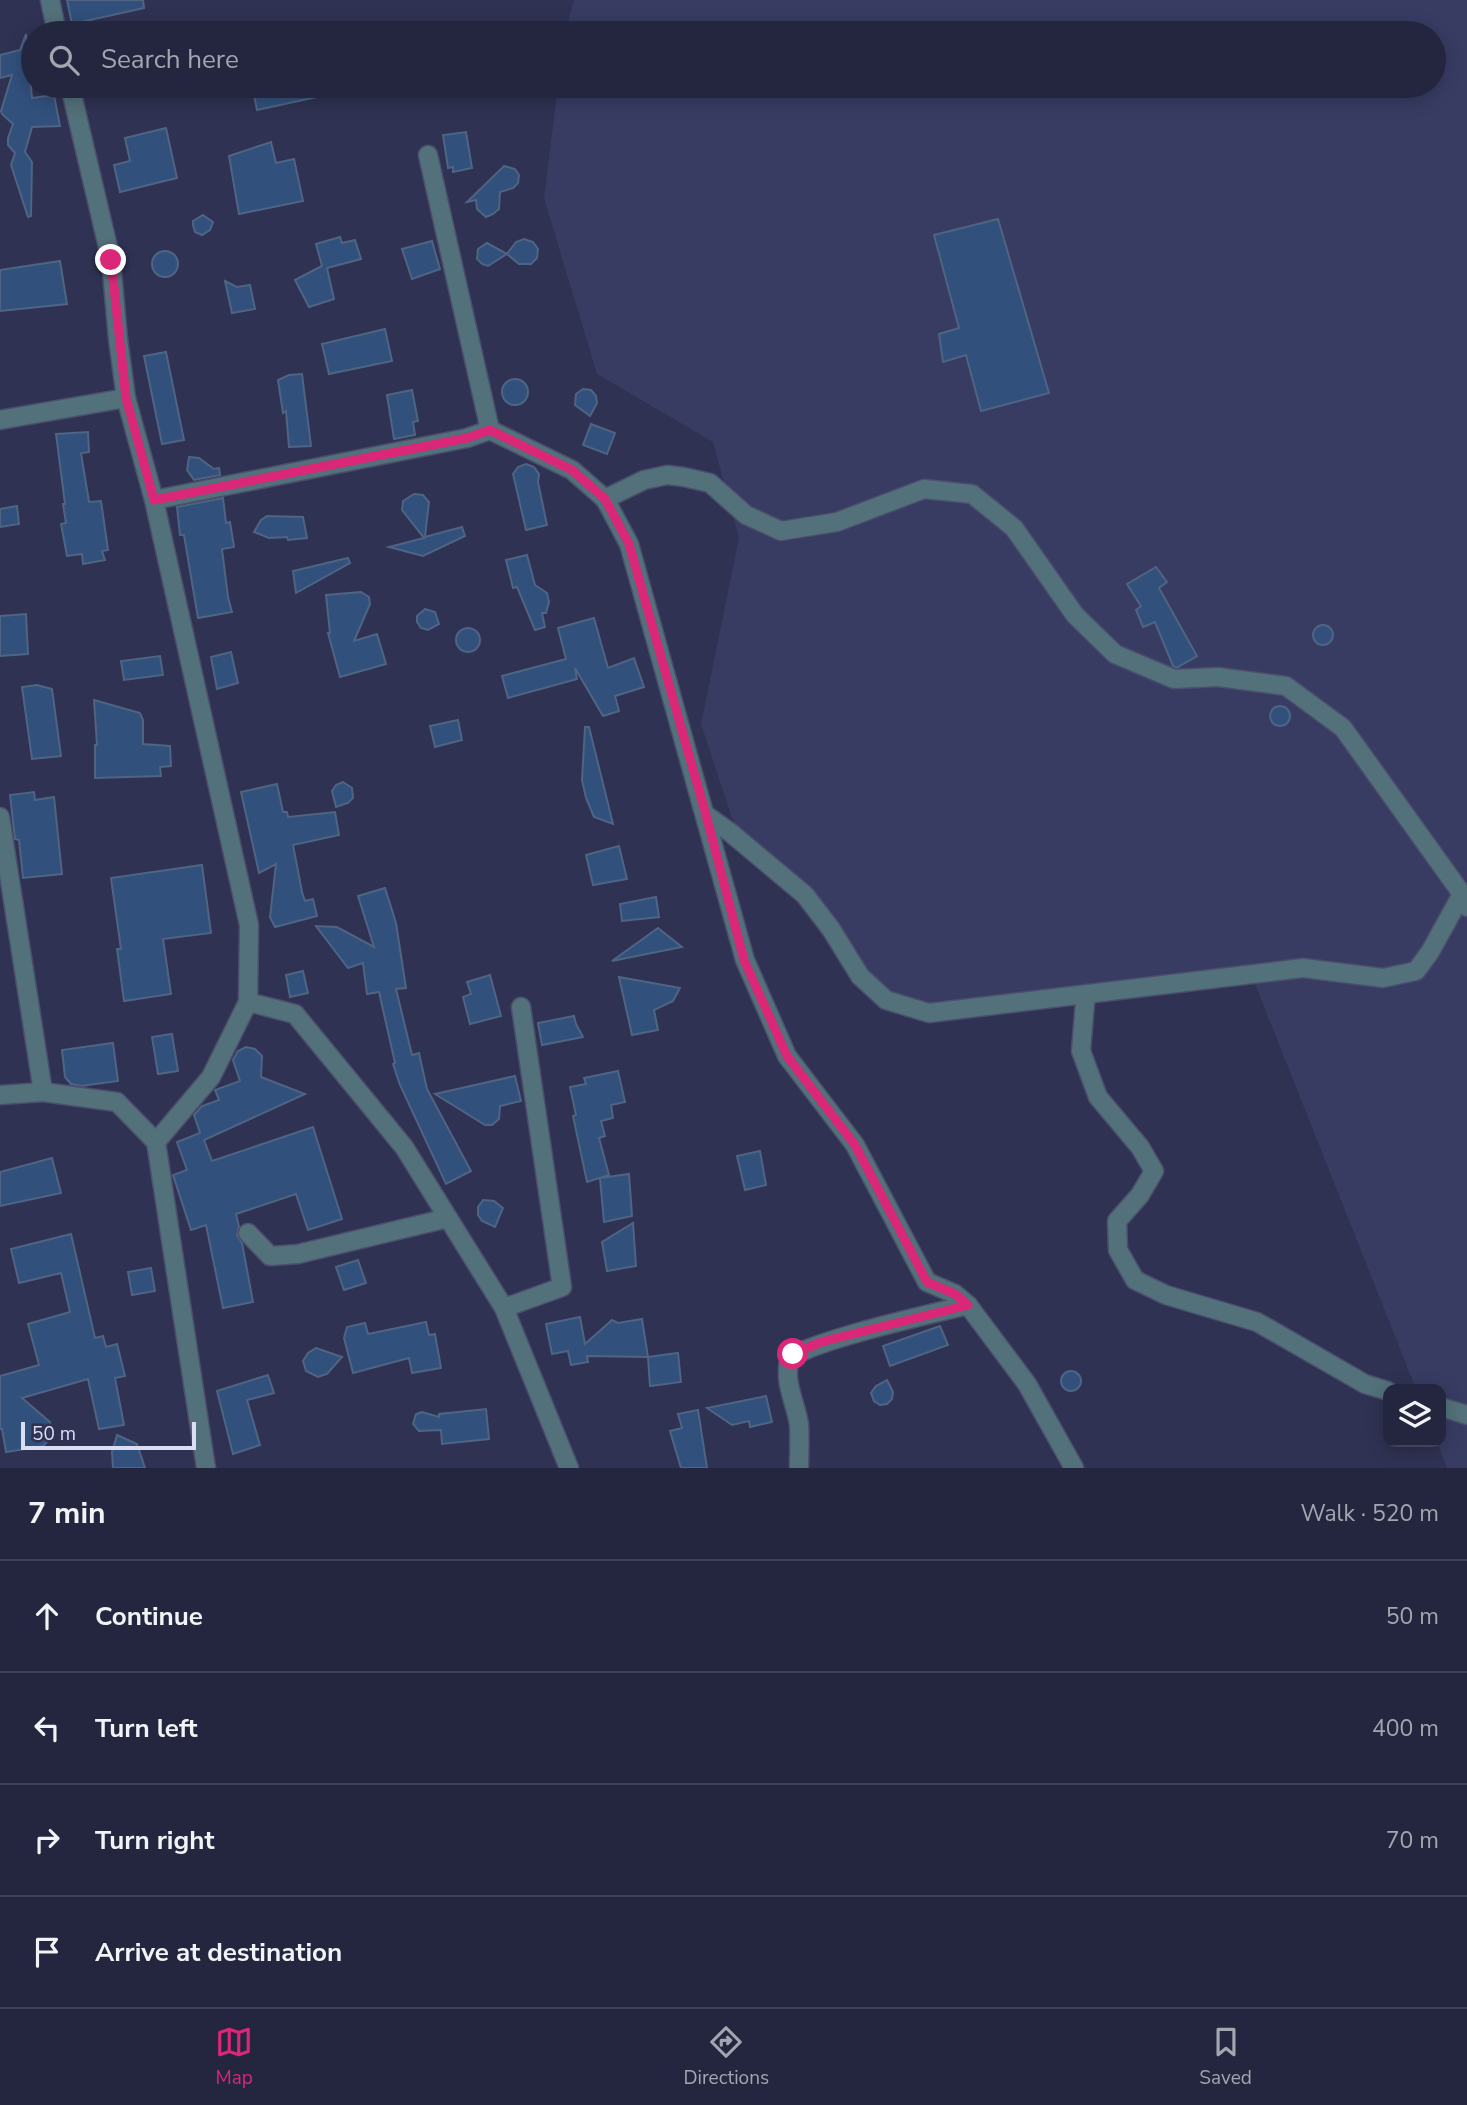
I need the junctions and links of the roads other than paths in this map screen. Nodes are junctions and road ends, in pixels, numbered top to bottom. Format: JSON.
{"nodes":[{"id":1,"x":50,"y":0,"type":"edge"},
{"id":2,"x":54,"y":21,"type":"edge"},
{"id":3,"x":73,"y":98,"type":"edge"},
{"id":4,"x":428,"y":155,"type":"dead end"},
{"id":5,"x":126,"y":398,"type":"junction"},
{"id":6,"x":0,"y":421,"type":"edge"},
{"id":7,"x":490,"y":430,"type":"junction"},
{"id":8,"x":605,"y":499,"type":"junction"},
{"id":9,"x":154,"y":500,"type":"junction"},
{"id":10,"x":706,"y":815,"type":"junction"},
{"id":11,"x":0,"y":817,"type":"edge"},
{"id":12,"x":1464,"y":900,"type":"edge"},
{"id":13,"x":1088,"y":994,"type":"junction"},
{"id":14,"x":248,"y":1002,"type":"junction"},
{"id":15,"x":521,"y":1007,"type":"dead end"},
{"id":16,"x":43,"y":1092,"type":"junction"},
{"id":17,"x":0,"y":1096,"type":"edge"},
{"id":18,"x":156,"y":1142,"type":"junction"},
{"id":19,"x":448,"y":1218,"type":"junction"},
{"id":20,"x":248,"y":1233,"type":"dead end"},
{"id":21,"x":968,"y":1305,"type":"junction"},
{"id":22,"x":504,"y":1308,"type":"junction"},
{"id":23,"x":1383,"y":1389,"type":"edge"},
{"id":24,"x":1446,"y":1409,"type":"edge"},
{"id":25,"x":1467,"y":1415,"type":"edge"},
{"id":26,"x":206,"y":1468,"type":"edge"},
{"id":27,"x":569,"y":1468,"type":"edge"},
{"id":28,"x":799,"y":1468,"type":"edge"},
{"id":29,"x":1074,"y":1468,"type":"edge"}],
"edges":[{"from":1,"to":2,"type":"street"},
{"from":3,"to":5,"type":"street"},
{"from":4,"to":7,"type":"street"},
{"from":5,"to":6,"type":"street"},
{"from":5,"to":9,"type":"street"},
{"from":7,"to":8,"type":"street"},
{"from":7,"to":9,"type":"street"},
{"from":8,"to":10,"type":"street"},
{"from":8,"to":12,"type":"street"},
{"from":9,"to":14,"type":"street"},
{"from":10,"to":13,"type":"street"},
{"from":10,"to":21,"type":"street"},
{"from":11,"to":16,"type":"street"},
{"from":12,"to":13,"type":"street"},
{"from":13,"to":23,"type":"street"},
{"from":14,"to":18,"type":"street"},
{"from":14,"to":19,"type":"street"},
{"from":15,"to":22,"type":"street"},
{"from":16,"to":17,"type":"street"},
{"from":16,"to":18,"type":"street"},
{"from":18,"to":26,"type":"street"},
{"from":19,"to":20,"type":"street"},
{"from":19,"to":22,"type":"street"},
{"from":21,"to":28,"type":"street"},
{"from":21,"to":29,"type":"street"},
{"from":22,"to":27,"type":"street"},
{"from":24,"to":25,"type":"street"}]}
